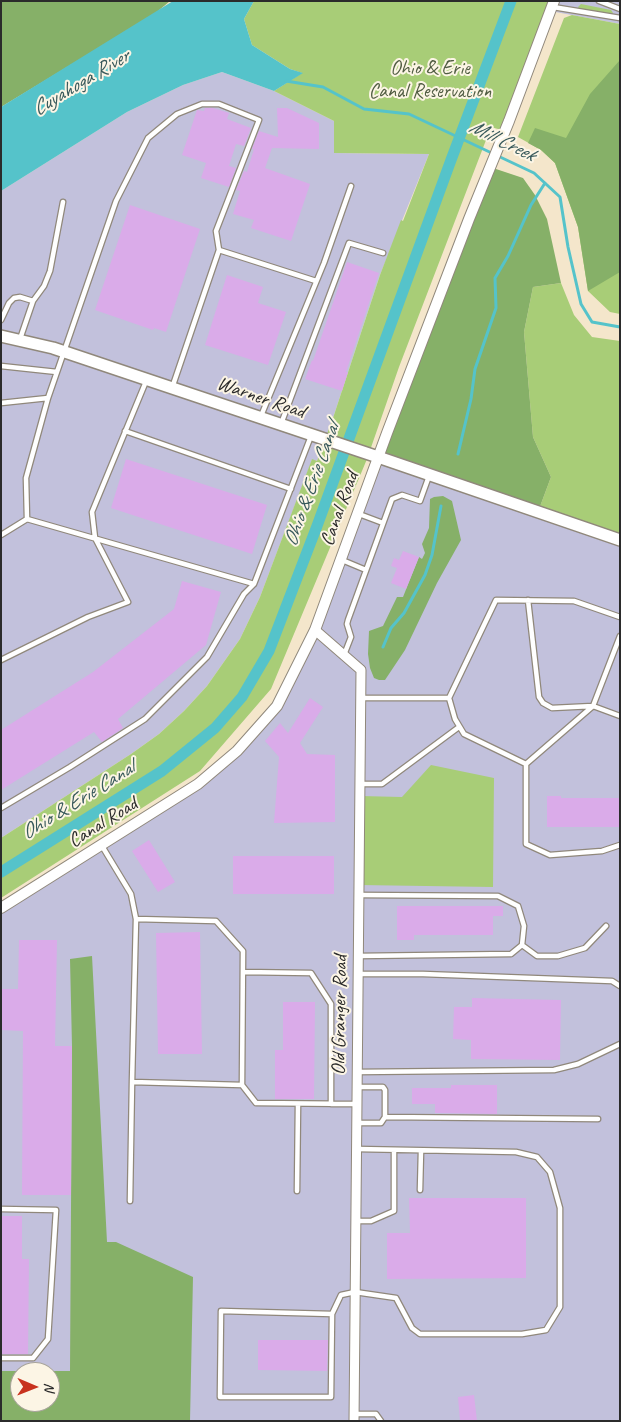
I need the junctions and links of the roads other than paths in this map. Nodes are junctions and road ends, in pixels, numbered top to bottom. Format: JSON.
{"nodes":[{"id":1,"x":599,"y":1,"type":"edge"},
{"id":2,"x":553,"y":4,"type":"edge"},
{"id":3,"x":620,"y":9,"type":"edge"},
{"id":4,"x":620,"y":18,"type":"edge"},
{"id":5,"x":351,"y":186,"type":"dead end"},
{"id":6,"x":63,"y":202,"type":"dead end"},
{"id":7,"x":219,"y":250,"type":"junction"},
{"id":8,"x":383,"y":253,"type":"dead end"},
{"id":9,"x":316,"y":281,"type":"junction"},
{"id":10,"x":33,"y":300,"type":"junction"},
{"id":11,"x":1,"y":320,"type":"edge"},
{"id":12,"x":1,"y":336,"type":"edge"},
{"id":13,"x":20,"y":340,"type":"junction"},
{"id":14,"x":65,"y":352,"type":"junction"},
{"id":15,"x":1,"y":366,"type":"edge"},
{"id":16,"x":58,"y":372,"type":"junction"},
{"id":17,"x":147,"y":379,"type":"junction"},
{"id":18,"x":172,"y":388,"type":"junction"},
{"id":19,"x":48,"y":398,"type":"junction"},
{"id":20,"x":1,"y":403,"type":"edge"},
{"id":21,"x":261,"y":418,"type":"junction"},
{"id":22,"x":280,"y":424,"type":"junction"},
{"id":23,"x":125,"y":431,"type":"junction"},
{"id":24,"x":312,"y":435,"type":"junction"},
{"id":25,"x":373,"y":455,"type":"junction"},
{"id":26,"x":430,"y":474,"type":"junction"},
{"id":27,"x":290,"y":490,"type":"junction"},
{"id":28,"x":358,"y":513,"type":"junction"},
{"id":29,"x":28,"y":520,"type":"junction"},
{"id":30,"x":383,"y":523,"type":"junction"},
{"id":31,"x":1,"y":535,"type":"edge"},
{"id":32,"x":95,"y":538,"type":"junction"},
{"id":33,"x":620,"y":540,"type":"edge"},
{"id":34,"x":341,"y":560,"type":"junction"},
{"id":35,"x":366,"y":570,"type":"junction"},
{"id":36,"x":254,"y":584,"type":"junction"},
{"id":37,"x":528,"y":600,"type":"junction"},
{"id":38,"x":620,"y":617,"type":"edge"},
{"id":39,"x":315,"y":630,"type":"junction"},
{"id":40,"x":620,"y":636,"type":"edge"},
{"id":41,"x":344,"y":656,"type":"junction"},
{"id":42,"x":1,"y":660,"type":"edge"},
{"id":43,"x":361,"y":698,"type":"junction"},
{"id":44,"x":449,"y":698,"type":"junction"},
{"id":45,"x":593,"y":706,"type":"junction"},
{"id":46,"x":620,"y":716,"type":"edge"},
{"id":47,"x":459,"y":727,"type":"junction"},
{"id":48,"x":526,"y":764,"type":"junction"},
{"id":49,"x":360,"y":784,"type":"junction"},
{"id":50,"x":1,"y":808,"type":"edge"},
{"id":51,"x":101,"y":844,"type":"junction"},
{"id":52,"x":620,"y":845,"type":"edge"},
{"id":53,"x":359,"y":895,"type":"junction"},
{"id":54,"x":1,"y":908,"type":"edge"},
{"id":55,"x":136,"y":919,"type":"junction"},
{"id":56,"x":606,"y":926,"type":"dead end"},
{"id":57,"x":522,"y":945,"type":"junction"},
{"id":58,"x":358,"y":956,"type":"junction"},
{"id":59,"x":243,"y":972,"type":"junction"},
{"id":60,"x":358,"y":974,"type":"junction"},
{"id":61,"x":620,"y":986,"type":"edge"},
{"id":62,"x":620,"y":1044,"type":"edge"},
{"id":63,"x":357,"y":1072,"type":"junction"},
{"id":64,"x":132,"y":1082,"type":"junction"},
{"id":65,"x":242,"y":1085,"type":"junction"},
{"id":66,"x":357,"y":1087,"type":"junction"},
{"id":67,"x":298,"y":1104,"type":"junction"},
{"id":68,"x":331,"y":1104,"type":"junction"},
{"id":69,"x":357,"y":1104,"type":"junction"},
{"id":70,"x":385,"y":1117,"type":"junction"},
{"id":71,"x":598,"y":1119,"type":"dead end"},
{"id":72,"x":357,"y":1123,"type":"junction"},
{"id":73,"x":356,"y":1150,"type":"junction"},
{"id":74,"x":394,"y":1150,"type":"junction"},
{"id":75,"x":421,"y":1151,"type":"junction"},
{"id":76,"x":420,"y":1190,"type":"dead end"},
{"id":77,"x":297,"y":1191,"type":"dead end"},
{"id":78,"x":130,"y":1201,"type":"dead end"},
{"id":79,"x":1,"y":1209,"type":"edge"},
{"id":80,"x":356,"y":1221,"type":"junction"},
{"id":81,"x":355,"y":1292,"type":"junction"},
{"id":82,"x":332,"y":1314,"type":"junction"},
{"id":83,"x":1,"y":1358,"type":"edge"},
{"id":84,"x":354,"y":1417,"type":"edge"},
{"id":85,"x":381,"y":1421,"type":"edge"}],
"edges":[{"from":1,"to":3,"type":"lane"},
{"from":2,"to":4,"type":"lane"},
{"from":2,"to":25,"type":"street","name":"Canal Road"},
{"from":5,"to":9,"type":"lane"},
{"from":6,"to":10,"type":"lane"},
{"from":7,"to":9,"type":"lane"},
{"from":7,"to":14,"type":"lane"},
{"from":7,"to":18,"type":"lane"},
{"from":8,"to":22,"type":"lane"},
{"from":9,"to":21,"type":"lane"},
{"from":10,"to":11,"type":"lane"},
{"from":10,"to":13,"type":"lane"},
{"from":12,"to":13,"type":"main road","name":"Warner Road"},
{"from":13,"to":14,"type":"main road","name":"Warner Road"},
{"from":14,"to":16,"type":"lane"},
{"from":14,"to":17,"type":"main road","name":"Warner Road"},
{"from":15,"to":16,"type":"lane"},
{"from":16,"to":19,"type":"lane"},
{"from":17,"to":18,"type":"main road","name":"Warner Road"},
{"from":17,"to":23,"type":"lane"},
{"from":18,"to":21,"type":"main road","name":"Warner Road"},
{"from":19,"to":20,"type":"lane"},
{"from":19,"to":29,"type":"lane"},
{"from":21,"to":22,"type":"main road","name":"Warner Road"},
{"from":22,"to":24,"type":"main road","name":"Warner Road"},
{"from":23,"to":27,"type":"lane"},
{"from":23,"to":32,"type":"lane"},
{"from":24,"to":25,"type":"main road","name":"Warner Road"},
{"from":24,"to":27,"type":"lane"},
{"from":25,"to":26,"type":"main road","name":"Warner Road"},
{"from":25,"to":28,"type":"street","name":"Canal Road"},
{"from":26,"to":30,"type":"lane"},
{"from":26,"to":33,"type":"main road","name":"Warner Road"},
{"from":27,"to":36,"type":"lane"},
{"from":28,"to":30,"type":"lane"},
{"from":28,"to":34,"type":"street","name":"Canal Road"},
{"from":29,"to":31,"type":"lane"},
{"from":29,"to":32,"type":"lane"},
{"from":30,"to":35,"type":"lane"},
{"from":32,"to":36,"type":"lane"},
{"from":32,"to":42,"type":"lane"},
{"from":34,"to":35,"type":"lane"},
{"from":34,"to":39,"type":"street","name":"Canal Road"},
{"from":35,"to":41,"type":"lane"},
{"from":36,"to":50,"type":"lane"},
{"from":37,"to":38,"type":"lane"},
{"from":37,"to":44,"type":"lane"},
{"from":37,"to":45,"type":"lane"},
{"from":39,"to":41,"type":"street","name":"Old Granger Road"},
{"from":39,"to":51,"type":"street","name":"Canal Road"},
{"from":40,"to":45,"type":"lane"},
{"from":41,"to":43,"type":"street","name":"Old Granger Road"},
{"from":43,"to":44,"type":"lane"},
{"from":43,"to":49,"type":"street","name":"Old Granger Road"},
{"from":44,"to":47,"type":"lane"},
{"from":45,"to":46,"type":"lane"},
{"from":45,"to":48,"type":"lane"},
{"from":47,"to":48,"type":"lane"},
{"from":47,"to":49,"type":"lane"},
{"from":48,"to":52,"type":"lane"},
{"from":49,"to":53,"type":"street","name":"Old Granger Road"},
{"from":51,"to":54,"type":"street","name":"Canal Road"},
{"from":51,"to":55,"type":"lane"},
{"from":53,"to":57,"type":"lane"},
{"from":53,"to":58,"type":"street","name":"Old Granger Road"},
{"from":55,"to":59,"type":"lane"},
{"from":55,"to":64,"type":"lane"},
{"from":56,"to":57,"type":"lane"},
{"from":57,"to":58,"type":"lane"},
{"from":58,"to":60,"type":"street","name":"Old Granger Road"},
{"from":59,"to":65,"type":"lane"},
{"from":59,"to":68,"type":"lane"},
{"from":60,"to":61,"type":"lane"},
{"from":60,"to":63,"type":"street","name":"Old Granger Road"},
{"from":62,"to":63,"type":"lane"},
{"from":63,"to":66,"type":"street","name":"Old Granger Road"},
{"from":64,"to":65,"type":"lane"},
{"from":64,"to":78,"type":"lane"},
{"from":65,"to":67,"type":"lane"},
{"from":66,"to":69,"type":"street","name":"Old Granger Road"},
{"from":66,"to":70,"type":"lane"},
{"from":67,"to":68,"type":"lane"},
{"from":67,"to":77,"type":"lane"},
{"from":68,"to":69,"type":"lane"},
{"from":69,"to":72,"type":"street","name":"Old Granger Road"},
{"from":70,"to":71,"type":"lane"},
{"from":70,"to":72,"type":"lane"},
{"from":72,"to":73,"type":"street","name":"Old Granger Road"},
{"from":73,"to":74,"type":"lane"},
{"from":73,"to":80,"type":"street","name":"Old Granger Road"},
{"from":74,"to":75,"type":"lane"},
{"from":74,"to":80,"type":"lane"},
{"from":75,"to":76,"type":"lane"},
{"from":75,"to":81,"type":"lane"},
{"from":79,"to":83,"type":"lane"},
{"from":80,"to":81,"type":"street","name":"Old Granger Road"},
{"from":81,"to":82,"type":"lane"},
{"from":81,"to":84,"type":"street","name":"Old Granger Road"},
{"from":82,"to":82,"type":"lane"},
{"from":84,"to":85,"type":"lane"}]}
